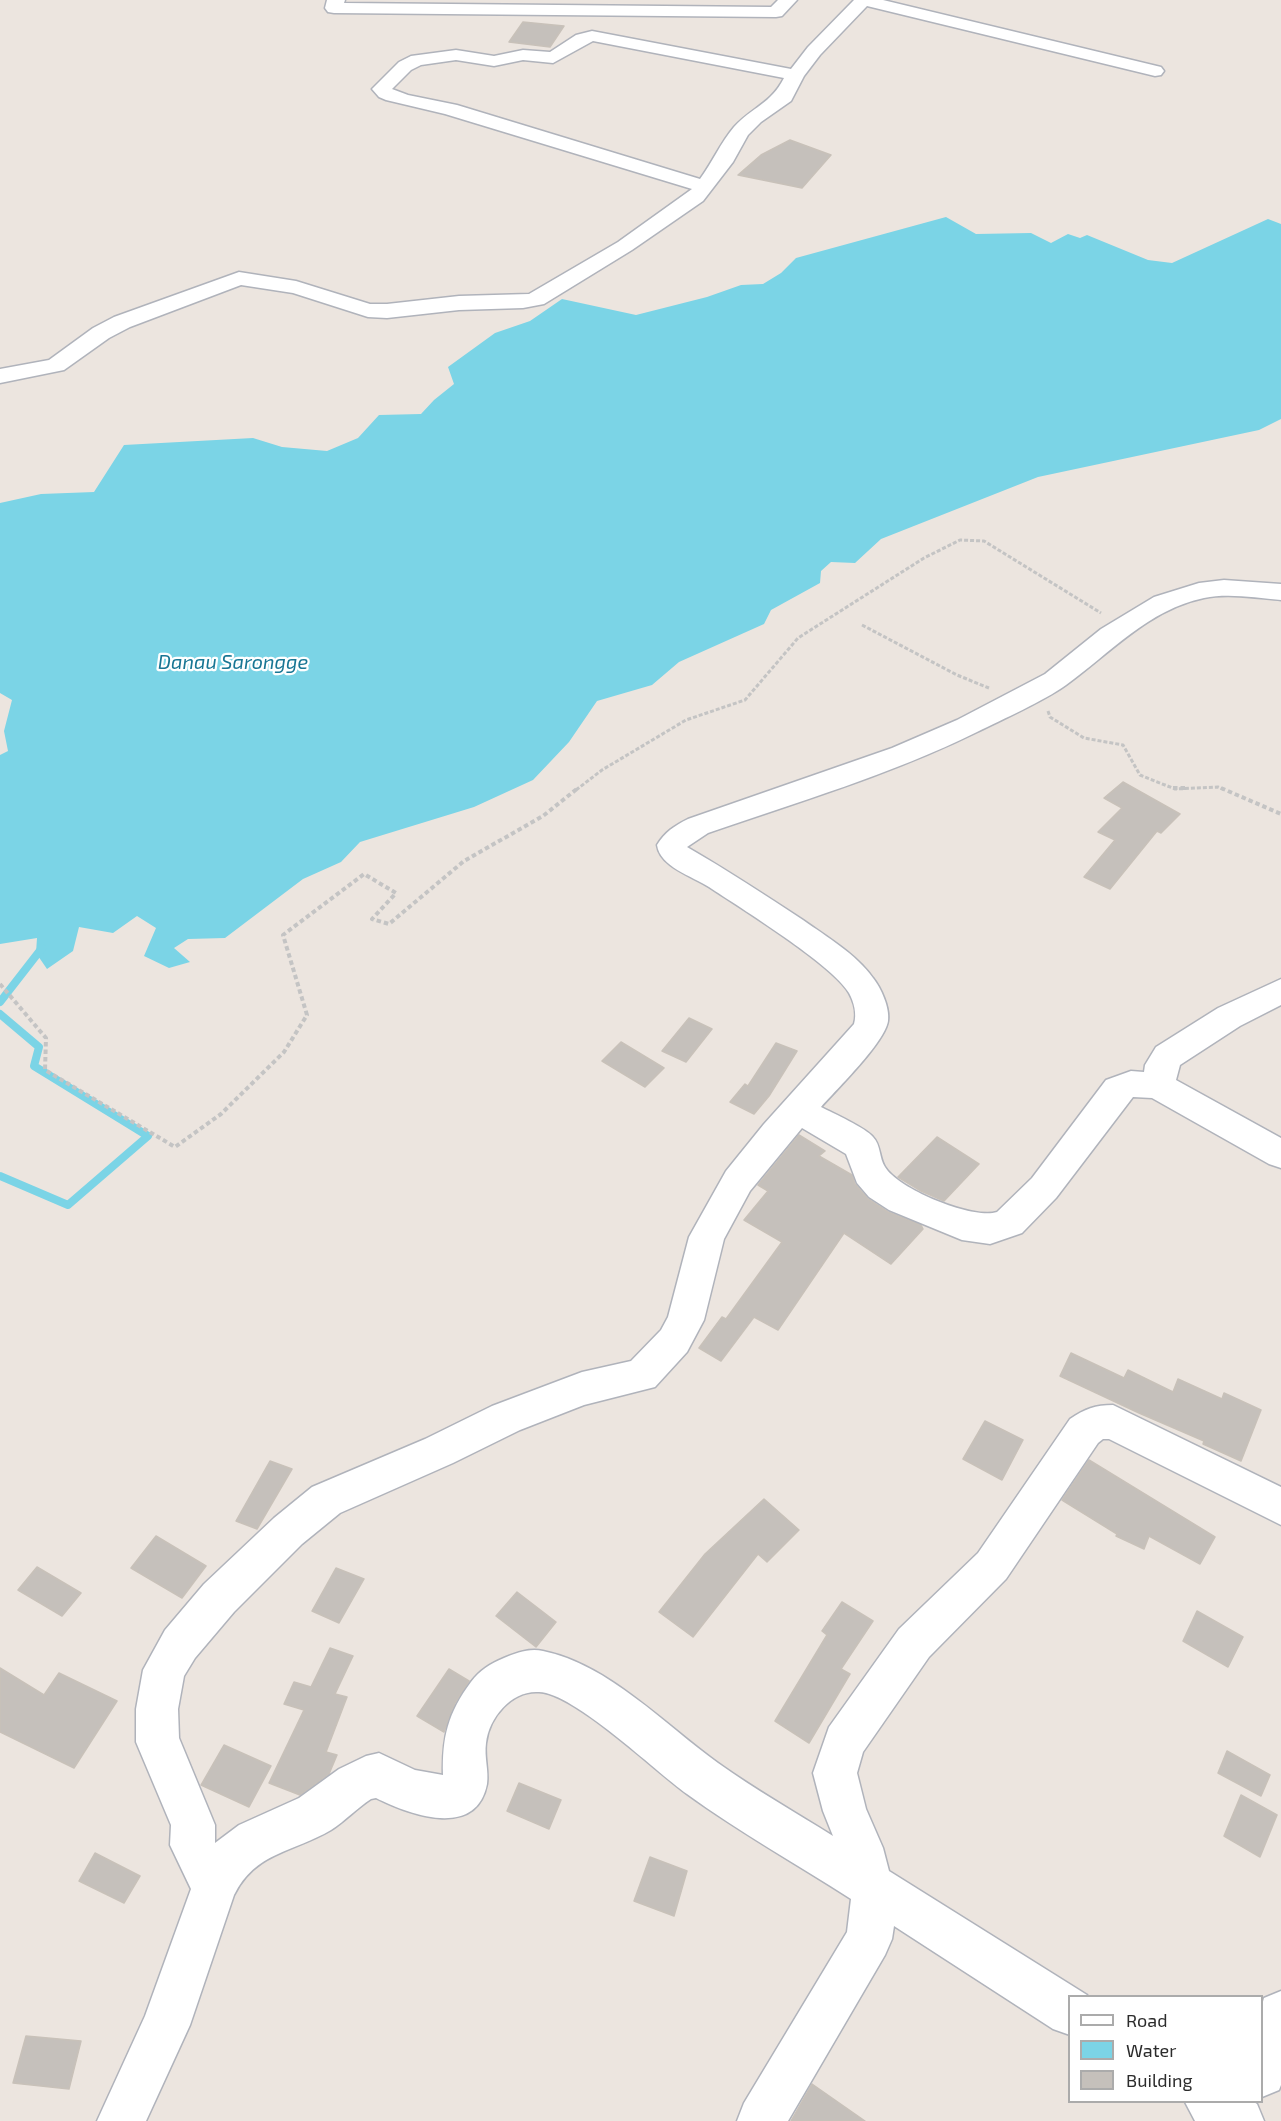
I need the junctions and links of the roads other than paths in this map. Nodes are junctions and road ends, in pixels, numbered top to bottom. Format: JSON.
{"nodes":[{"id":1,"x":788,"y":0,"type":"edge"},
{"id":2,"x":863,"y":1,"type":"edge"},
{"id":3,"x":343,"y":4,"type":"edge"},
{"id":4,"x":407,"y":4,"type":"edge"},
{"id":5,"x":466,"y":5,"type":"edge"},
{"id":6,"x":525,"y":5,"type":"edge"},
{"id":7,"x":583,"y":5,"type":"edge"},
{"id":8,"x":641,"y":6,"type":"edge"},
{"id":9,"x":700,"y":6,"type":"edge"},
{"id":10,"x":758,"y":6,"type":"edge"},
{"id":11,"x":1155,"y":71,"type":"dead end"},
{"id":12,"x":795,"y":75,"type":"junction"},
{"id":13,"x":705,"y":187,"type":"junction"},
{"id":14,"x":0,"y":376,"type":"edge"},
{"id":15,"x":1281,"y":592,"type":"edge"},
{"id":16,"x":1281,"y":991,"type":"edge"},
{"id":17,"x":1158,"y":1086,"type":"junction"},
{"id":18,"x":799,"y":1110,"type":"junction"},
{"id":19,"x":1281,"y":1154,"type":"edge"},
{"id":20,"x":1281,"y":1507,"type":"edge"},
{"id":21,"x":871,"y":1886,"type":"junction"},
{"id":22,"x":214,"y":1887,"type":"junction"},
{"id":23,"x":1068,"y":2011,"type":"edge"},
{"id":24,"x":1281,"y":2014,"type":"edge"},
{"id":25,"x":1263,"y":2070,"type":"edge"},
{"id":26,"x":1211,"y":2103,"type":"edge"},
{"id":27,"x":1253,"y":2103,"type":"edge"},
{"id":28,"x":761,"y":2120,"type":"edge"},
{"id":29,"x":121,"y":2121,"type":"edge"},
{"id":30,"x":1240,"y":2121,"type":"edge"},
{"id":31,"x":1248,"y":2121,"type":"edge"}],
"edges":[{"from":1,"to":10,"type":"street"},
{"from":2,"to":11,"type":"street"},
{"from":2,"to":12,"type":"street"},
{"from":3,"to":4,"type":"street"},
{"from":4,"to":5,"type":"street"},
{"from":5,"to":6,"type":"street"},
{"from":6,"to":7,"type":"street"},
{"from":7,"to":8,"type":"street"},
{"from":8,"to":9,"type":"street"},
{"from":9,"to":10,"type":"street"},
{"from":12,"to":13,"type":"street"},
{"from":12,"to":13,"type":"street"},
{"from":13,"to":14,"type":"street"},
{"from":15,"to":18,"type":"street"},
{"from":16,"to":17,"type":"street"},
{"from":17,"to":18,"type":"street"},
{"from":17,"to":19,"type":"street"},
{"from":18,"to":22,"type":"street"},
{"from":20,"to":21,"type":"street"},
{"from":21,"to":22,"type":"street"},
{"from":21,"to":23,"type":"street"},
{"from":21,"to":28,"type":"street"},
{"from":22,"to":29,"type":"street"},
{"from":24,"to":25,"type":"street"},
{"from":26,"to":30,"type":"street"},
{"from":27,"to":31,"type":"street"}]}
